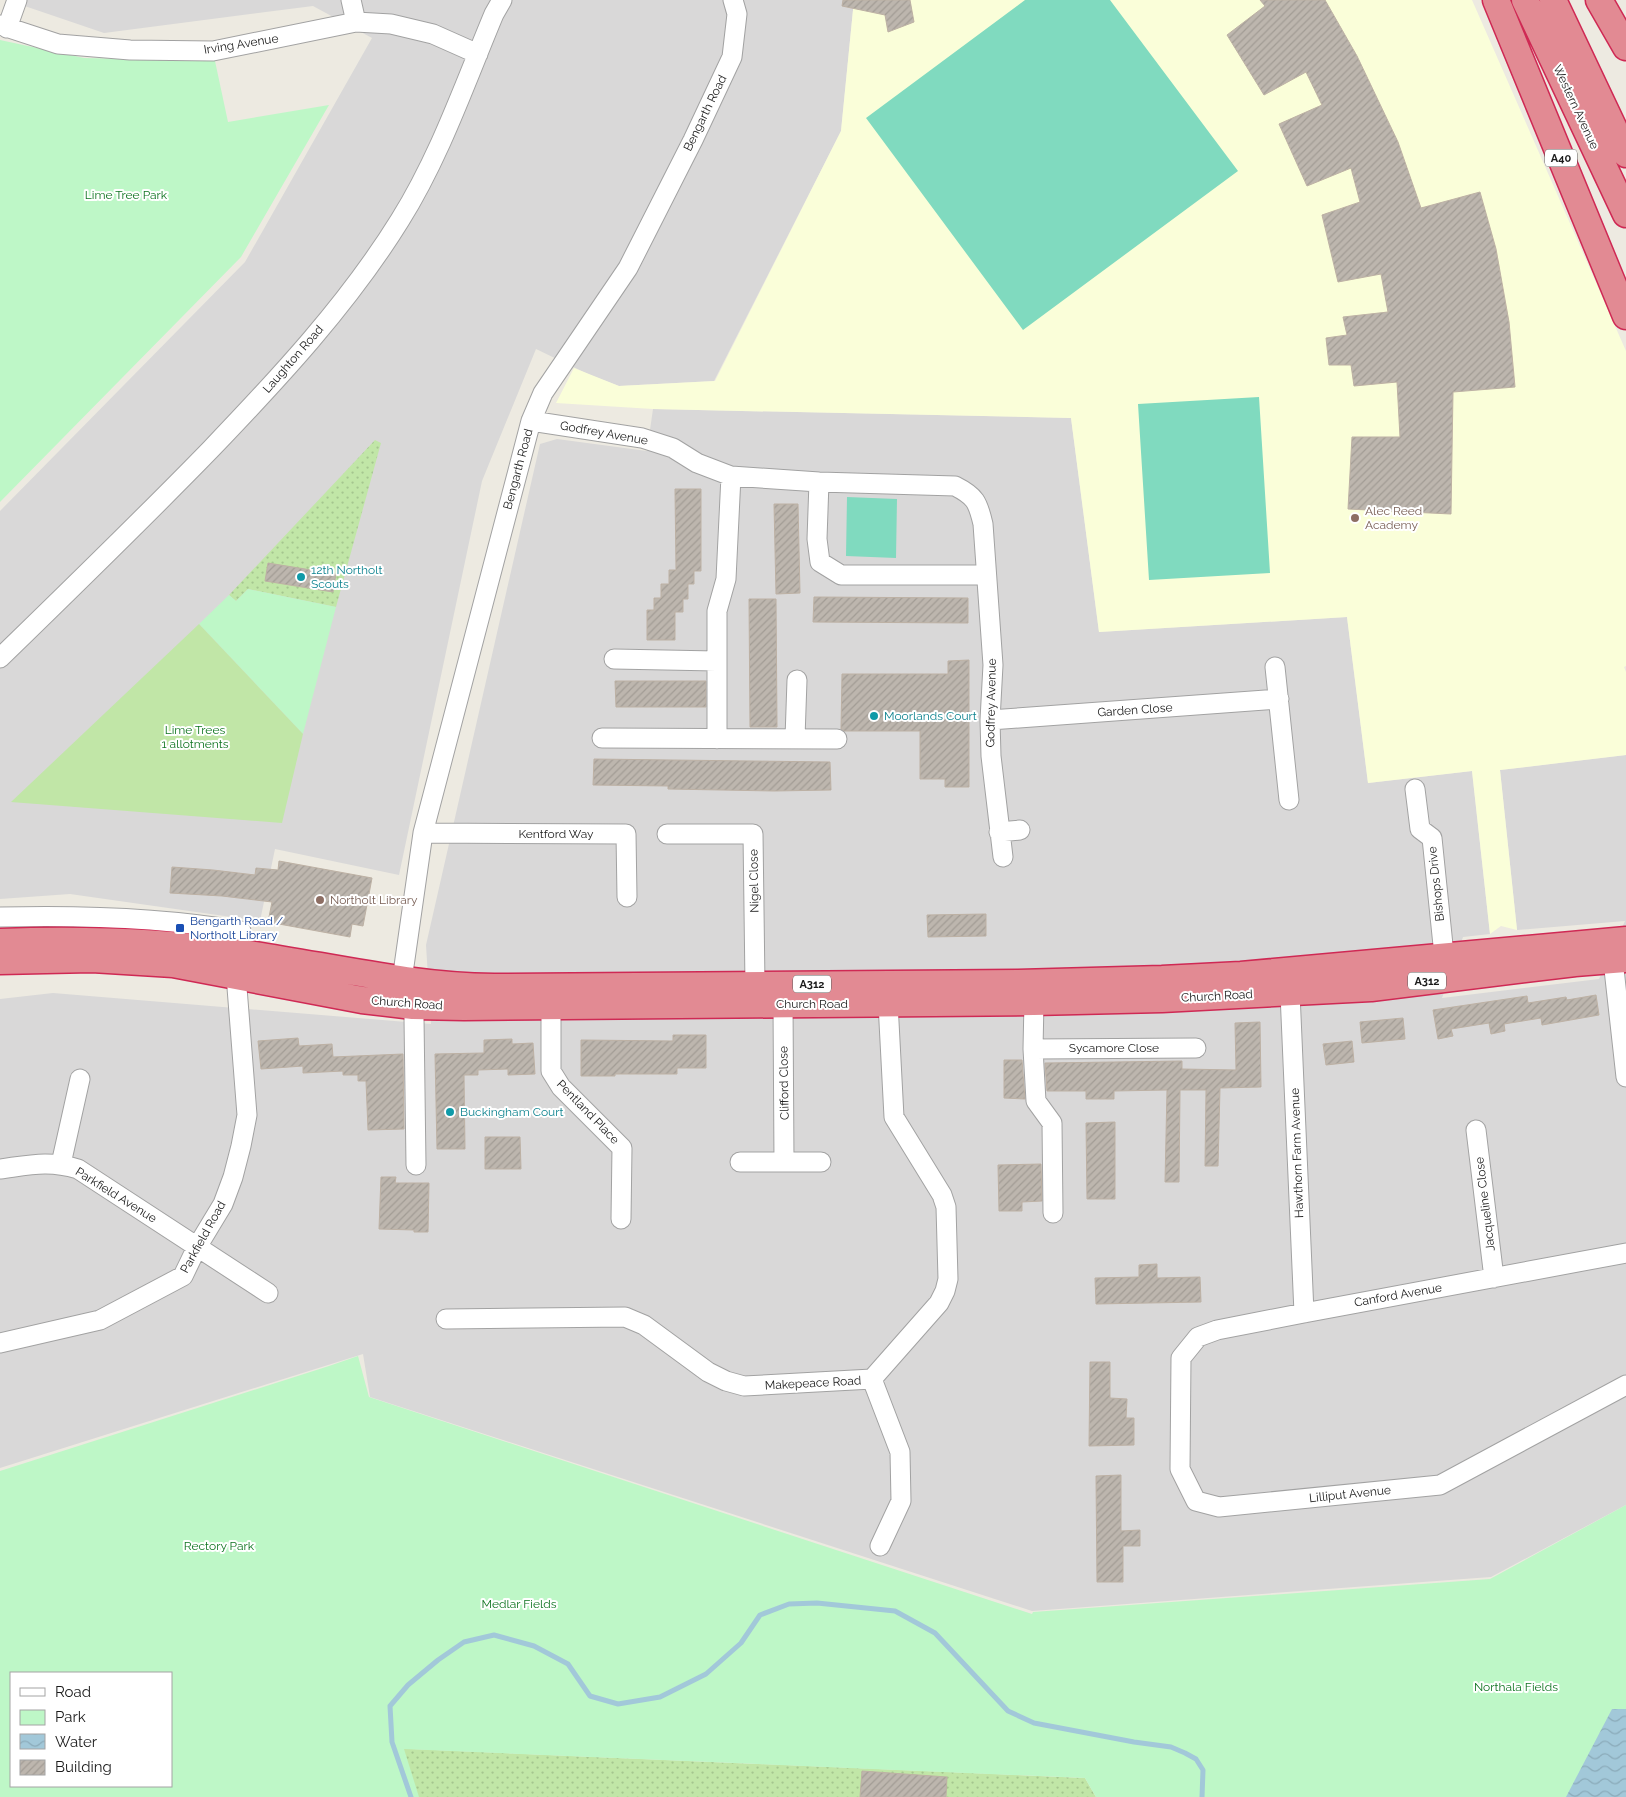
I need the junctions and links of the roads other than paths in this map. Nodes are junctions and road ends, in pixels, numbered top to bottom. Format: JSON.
{"nodes":[{"id":1,"x":17,"y":0,"type":"edge"},
{"id":2,"x":351,"y":0,"type":"edge"},
{"id":3,"x":502,"y":0,"type":"edge"},
{"id":4,"x":733,"y":0,"type":"edge"},
{"id":5,"x":1496,"y":0,"type":"edge"},
{"id":6,"x":1525,"y":0,"type":"edge"},
{"id":7,"x":1553,"y":0,"type":"edge"},
{"id":8,"x":1599,"y":0,"type":"edge"},
{"id":9,"x":356,"y":22,"type":"junction"},
{"id":10,"x":4,"y":26,"type":"edge"},
{"id":11,"x":1626,"y":48,"type":"edge"},
{"id":12,"x":478,"y":54,"type":"junction"},
{"id":13,"x":1626,"y":154,"type":"edge"},
{"id":14,"x":1626,"y":214,"type":"edge"},
{"id":15,"x":1626,"y":316,"type":"edge"},
{"id":16,"x":531,"y":421,"type":"junction"},
{"id":17,"x":731,"y":476,"type":"junction"},
{"id":18,"x":819,"y":482,"type":"junction"},
{"id":19,"x":986,"y":575,"type":"junction"},
{"id":20,"x":0,"y":658,"type":"edge"},
{"id":21,"x":614,"y":659,"type":"dead end"},
{"id":22,"x":716,"y":661,"type":"junction"},
{"id":23,"x":1275,"y":667,"type":"dead end"},
{"id":24,"x":797,"y":680,"type":"dead end"},
{"id":25,"x":1279,"y":699,"type":"junction"},
{"id":26,"x":990,"y":720,"type":"junction"},
{"id":27,"x":602,"y":738,"type":"dead end"},
{"id":28,"x":795,"y":738,"type":"junction"},
{"id":29,"x":717,"y":739,"type":"junction"},
{"id":30,"x":837,"y":739,"type":"dead end"},
{"id":31,"x":1415,"y":789,"type":"dead end"},
{"id":32,"x":1289,"y":800,"type":"dead end"},
{"id":33,"x":1020,"y":830,"type":"dead end"},
{"id":34,"x":999,"y":832,"type":"junction"},
{"id":35,"x":423,"y":833,"type":"junction"},
{"id":36,"x":667,"y":834,"type":"dead end"},
{"id":37,"x":1002,"y":857,"type":"dead end"},
{"id":38,"x":628,"y":897,"type":"dead end"},
{"id":39,"x":0,"y":917,"type":"edge"},
{"id":40,"x":241,"y":931,"type":"dead end"},
{"id":41,"x":0,"y":942,"type":"edge"},
{"id":42,"x":1622,"y":953,"type":"edge"},
{"id":43,"x":1444,"y":955,"type":"junction"},
{"id":44,"x":0,"y":961,"type":"edge"},
{"id":45,"x":236,"y":975,"type":"junction"},
{"id":46,"x":402,"y":980,"type":"junction"},
{"id":47,"x":755,"y":985,"type":"junction"},
{"id":48,"x":1290,"y":993,"type":"junction"},
{"id":49,"x":1034,"y":1002,"type":"junction"},
{"id":50,"x":888,"y":1003,"type":"junction"},
{"id":51,"x":783,"y":1004,"type":"junction"},
{"id":52,"x":551,"y":1005,"type":"junction"},
{"id":53,"x":414,"y":1018,"type":"dead end"},
{"id":54,"x":1196,"y":1048,"type":"dead end"},
{"id":55,"x":1033,"y":1049,"type":"junction"},
{"id":56,"x":1626,"y":1077,"type":"edge"},
{"id":57,"x":80,"y":1080,"type":"dead end"},
{"id":58,"x":1476,"y":1130,"type":"dead end"},
{"id":59,"x":740,"y":1162,"type":"dead end"},
{"id":60,"x":784,"y":1162,"type":"junction"},
{"id":61,"x":821,"y":1162,"type":"dead end"},
{"id":62,"x":61,"y":1164,"type":"junction"},
{"id":63,"x":416,"y":1165,"type":"dead end"},
{"id":64,"x":0,"y":1169,"type":"edge"},
{"id":65,"x":1052,"y":1213,"type":"dead end"},
{"id":66,"x":621,"y":1220,"type":"dead end"},
{"id":67,"x":196,"y":1247,"type":"junction"},
{"id":68,"x":1626,"y":1252,"type":"edge"},
{"id":69,"x":1494,"y":1278,"type":"junction"},
{"id":70,"x":268,"y":1293,"type":"dead end"},
{"id":71,"x":1304,"y":1313,"type":"junction"},
{"id":72,"x":446,"y":1319,"type":"dead end"},
{"id":73,"x":0,"y":1342,"type":"edge"},
{"id":74,"x":1181,"y":1358,"type":"joint"},
{"id":75,"x":872,"y":1379,"type":"junction"},
{"id":76,"x":1626,"y":1385,"type":"edge"},
{"id":77,"x":880,"y":1546,"type":"dead end"}],
"edges":[{"from":1,"to":10,"type":"street"},
{"from":2,"to":9,"type":"street"},
{"from":3,"to":12,"type":"street","name":"Laughton Road"},
{"from":4,"to":16,"type":"street","name":"Bengarth Road"},
{"from":5,"to":15,"type":"highway","number":"A40"},
{"from":6,"to":14,"type":"highway","name":"Western Avenue","number":"A40"},
{"from":7,"to":13,"type":"highway","name":"Western Avenue"},
{"from":8,"to":11,"type":"highway"},
{"from":9,"to":10,"type":"street","name":"Irving Avenue"},
{"from":9,"to":12,"type":"street","name":"Irving Avenue"},
{"from":12,"to":20,"type":"street","name":"Laughton Road"},
{"from":16,"to":17,"type":"street","name":"Godfrey Avenue"},
{"from":16,"to":35,"type":"street","name":"Bengarth Road"},
{"from":17,"to":18,"type":"street","name":"Godfrey Avenue"},
{"from":17,"to":22,"type":"street"},
{"from":18,"to":19,"type":"street","name":"Godfrey Avenue"},
{"from":18,"to":19,"type":"street"},
{"from":19,"to":26,"type":"street","name":"Godfrey Avenue"},
{"from":21,"to":22,"type":"street"},
{"from":22,"to":29,"type":"street"},
{"from":23,"to":25,"type":"street"},
{"from":24,"to":28,"type":"street"},
{"from":25,"to":26,"type":"street","name":"Garden Close"},
{"from":25,"to":32,"type":"street"},
{"from":26,"to":34,"type":"street","name":"Godfrey Avenue"},
{"from":27,"to":29,"type":"street"},
{"from":28,"to":29,"type":"street"},
{"from":28,"to":30,"type":"street"},
{"from":31,"to":43,"type":"street","name":"Bishops Drive"},
{"from":33,"to":34,"type":"street"},
{"from":34,"to":37,"type":"street","name":"Godfrey Avenue"},
{"from":35,"to":38,"type":"street","name":"Kentford Way"},
{"from":35,"to":46,"type":"street","name":"Bengarth Road"},
{"from":36,"to":47,"type":"street","name":"Nigel Close"},
{"from":39,"to":40,"type":"street"},
{"from":41,"to":46,"type":"highway","name":"Church Road","number":"A312"},
{"from":42,"to":43,"type":"highway","name":"Church Road","number":"A312"},
{"from":42,"to":48,"type":"highway","name":"Church Road","number":"A312"},
{"from":42,"to":56,"type":"street"},
{"from":43,"to":47,"type":"highway","name":"Church Road","number":"A312"},
{"from":44,"to":45,"type":"highway","name":"Church Road","number":"A312"},
{"from":45,"to":52,"type":"highway","name":"Church Road","number":"A312"},
{"from":45,"to":67,"type":"street","name":"Parkfield Road"},
{"from":46,"to":47,"type":"highway","name":"Church Road","number":"A312"},
{"from":48,"to":49,"type":"highway","name":"Church Road","number":"A312"},
{"from":48,"to":71,"type":"street","name":"Hawthorn Farm Avenue"},
{"from":49,"to":50,"type":"highway","name":"Church Road","number":"A312"},
{"from":49,"to":55,"type":"street"},
{"from":50,"to":51,"type":"highway","name":"Church Road","number":"A312"},
{"from":50,"to":75,"type":"street","name":"Makepeace Road"},
{"from":51,"to":52,"type":"highway","name":"Church Road","number":"A312"},
{"from":51,"to":60,"type":"street","name":"Clifford Close"},
{"from":52,"to":66,"type":"street","name":"Pentland Place"},
{"from":53,"to":63,"type":"street"},
{"from":54,"to":55,"type":"street","name":"Sycamore Close"},
{"from":55,"to":65,"type":"street"},
{"from":57,"to":62,"type":"street"},
{"from":58,"to":69,"type":"street","name":"Jacqueline Close"},
{"from":59,"to":60,"type":"street"},
{"from":60,"to":61,"type":"street"},
{"from":62,"to":64,"type":"street","name":"Parkfield Avenue"},
{"from":62,"to":67,"type":"street","name":"Parkfield Avenue"},
{"from":67,"to":70,"type":"street","name":"Parkfield Avenue"},
{"from":67,"to":73,"type":"street","name":"Parkfield Road"},
{"from":68,"to":69,"type":"street","name":"Canford Avenue"},
{"from":69,"to":71,"type":"street","name":"Canford Avenue"},
{"from":71,"to":74,"type":"street","name":"Canford Avenue"},
{"from":72,"to":75,"type":"street","name":"Makepeace Road"},
{"from":74,"to":76,"type":"street","name":"Lilliput Avenue"},
{"from":75,"to":77,"type":"street"}]}
